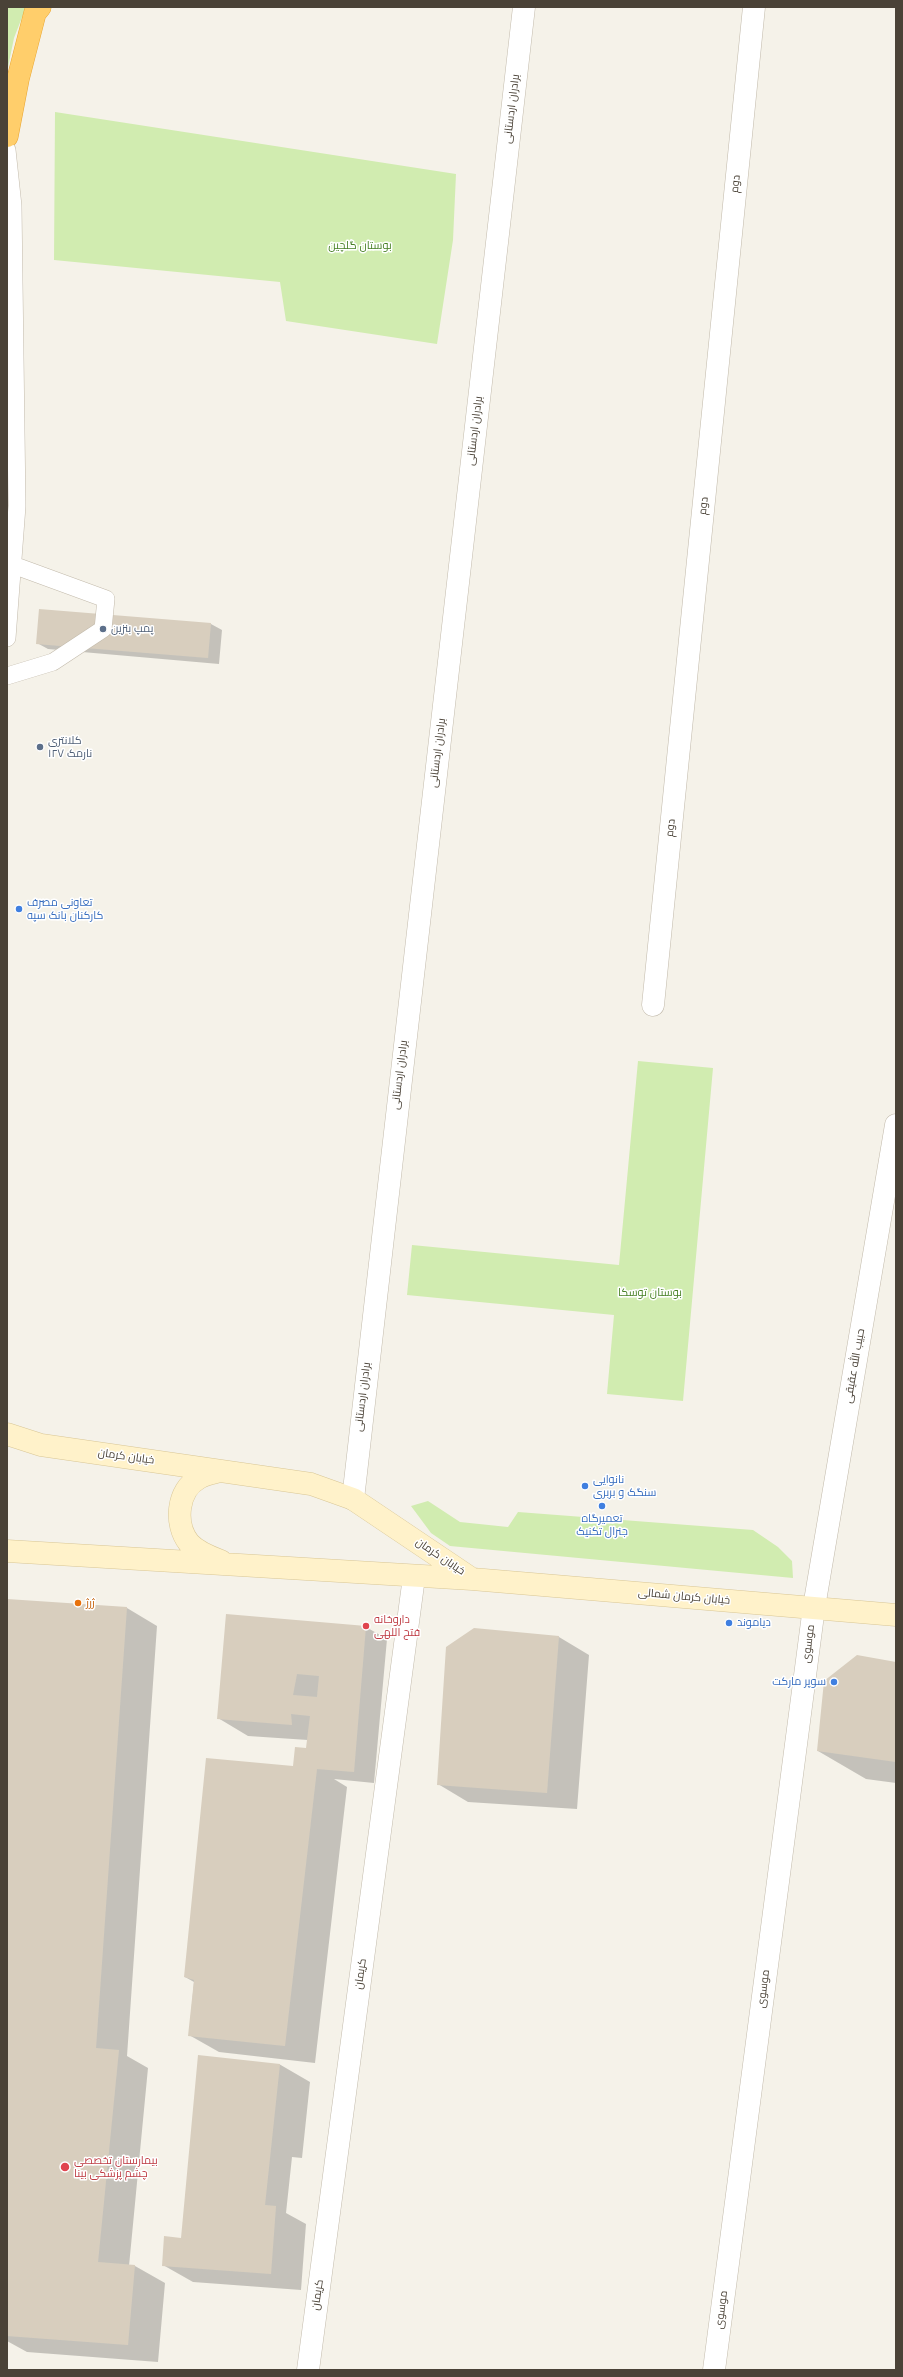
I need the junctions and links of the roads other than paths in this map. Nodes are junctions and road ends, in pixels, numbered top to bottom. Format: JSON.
{"nodes":[{"id":1,"x":40,"y":7,"type":"edge"},
{"id":2,"x":524,"y":7,"type":"edge"},
{"id":3,"x":754,"y":7,"type":"edge"},
{"id":4,"x":7,"y":136,"type":"edge"},
{"id":5,"x":7,"y":150,"type":"edge"},
{"id":6,"x":13,"y":565,"type":"junction"},
{"id":7,"x":7,"y":638,"type":"edge"},
{"id":8,"x":7,"y":676,"type":"edge"},
{"id":9,"x":653,"y":1005,"type":"dead end"},
{"id":10,"x":896,"y":1124,"type":"edge"},
{"id":11,"x":7,"y":1434,"type":"edge"},
{"id":12,"x":220,"y":1471,"type":"junction"},
{"id":13,"x":353,"y":1499,"type":"junction"},
{"id":14,"x":7,"y":1551,"type":"edge"},
{"id":15,"x":230,"y":1565,"type":"junction"},
{"id":16,"x":414,"y":1577,"type":"junction"},
{"id":17,"x":472,"y":1579,"type":"junction"},
{"id":18,"x":814,"y":1607,"type":"junction"},
{"id":19,"x":896,"y":1615,"type":"edge"},
{"id":20,"x":308,"y":2370,"type":"edge"},
{"id":21,"x":714,"y":2370,"type":"edge"}],
"edges":[{"from":1,"to":4,"type":"highway"},
{"from":2,"to":13,"type":"street","name":"برادران اردستانی"},
{"from":3,"to":9,"type":"street","name":"دوم"},
{"from":5,"to":6,"type":"lane"},
{"from":6,"to":7,"type":"lane"},
{"from":6,"to":8,"type":"lane"},
{"from":10,"to":18,"type":"street","name":"حبیب الله عقیقی"},
{"from":11,"to":12,"type":"main road","name":"خیابان کرمان"},
{"from":12,"to":13,"type":"main road","name":"خیابان کرمان"},
{"from":12,"to":15,"type":"main road"},
{"from":13,"to":17,"type":"main road","name":"خیابان کرمان"},
{"from":14,"to":15,"type":"main road","name":"خیابان کرمان"},
{"from":15,"to":16,"type":"main road","name":"خیابان کرمان"},
{"from":16,"to":17,"type":"main road","name":"خیابان کرمان"},
{"from":16,"to":20,"type":"street","name":"کریمان"},
{"from":17,"to":18,"type":"main road","name":"خیابان کرمان شمالی"},
{"from":18,"to":19,"type":"main road","name":"خیابان کرمان شمالی"},
{"from":18,"to":21,"type":"street","name":"موسوی"}]}
